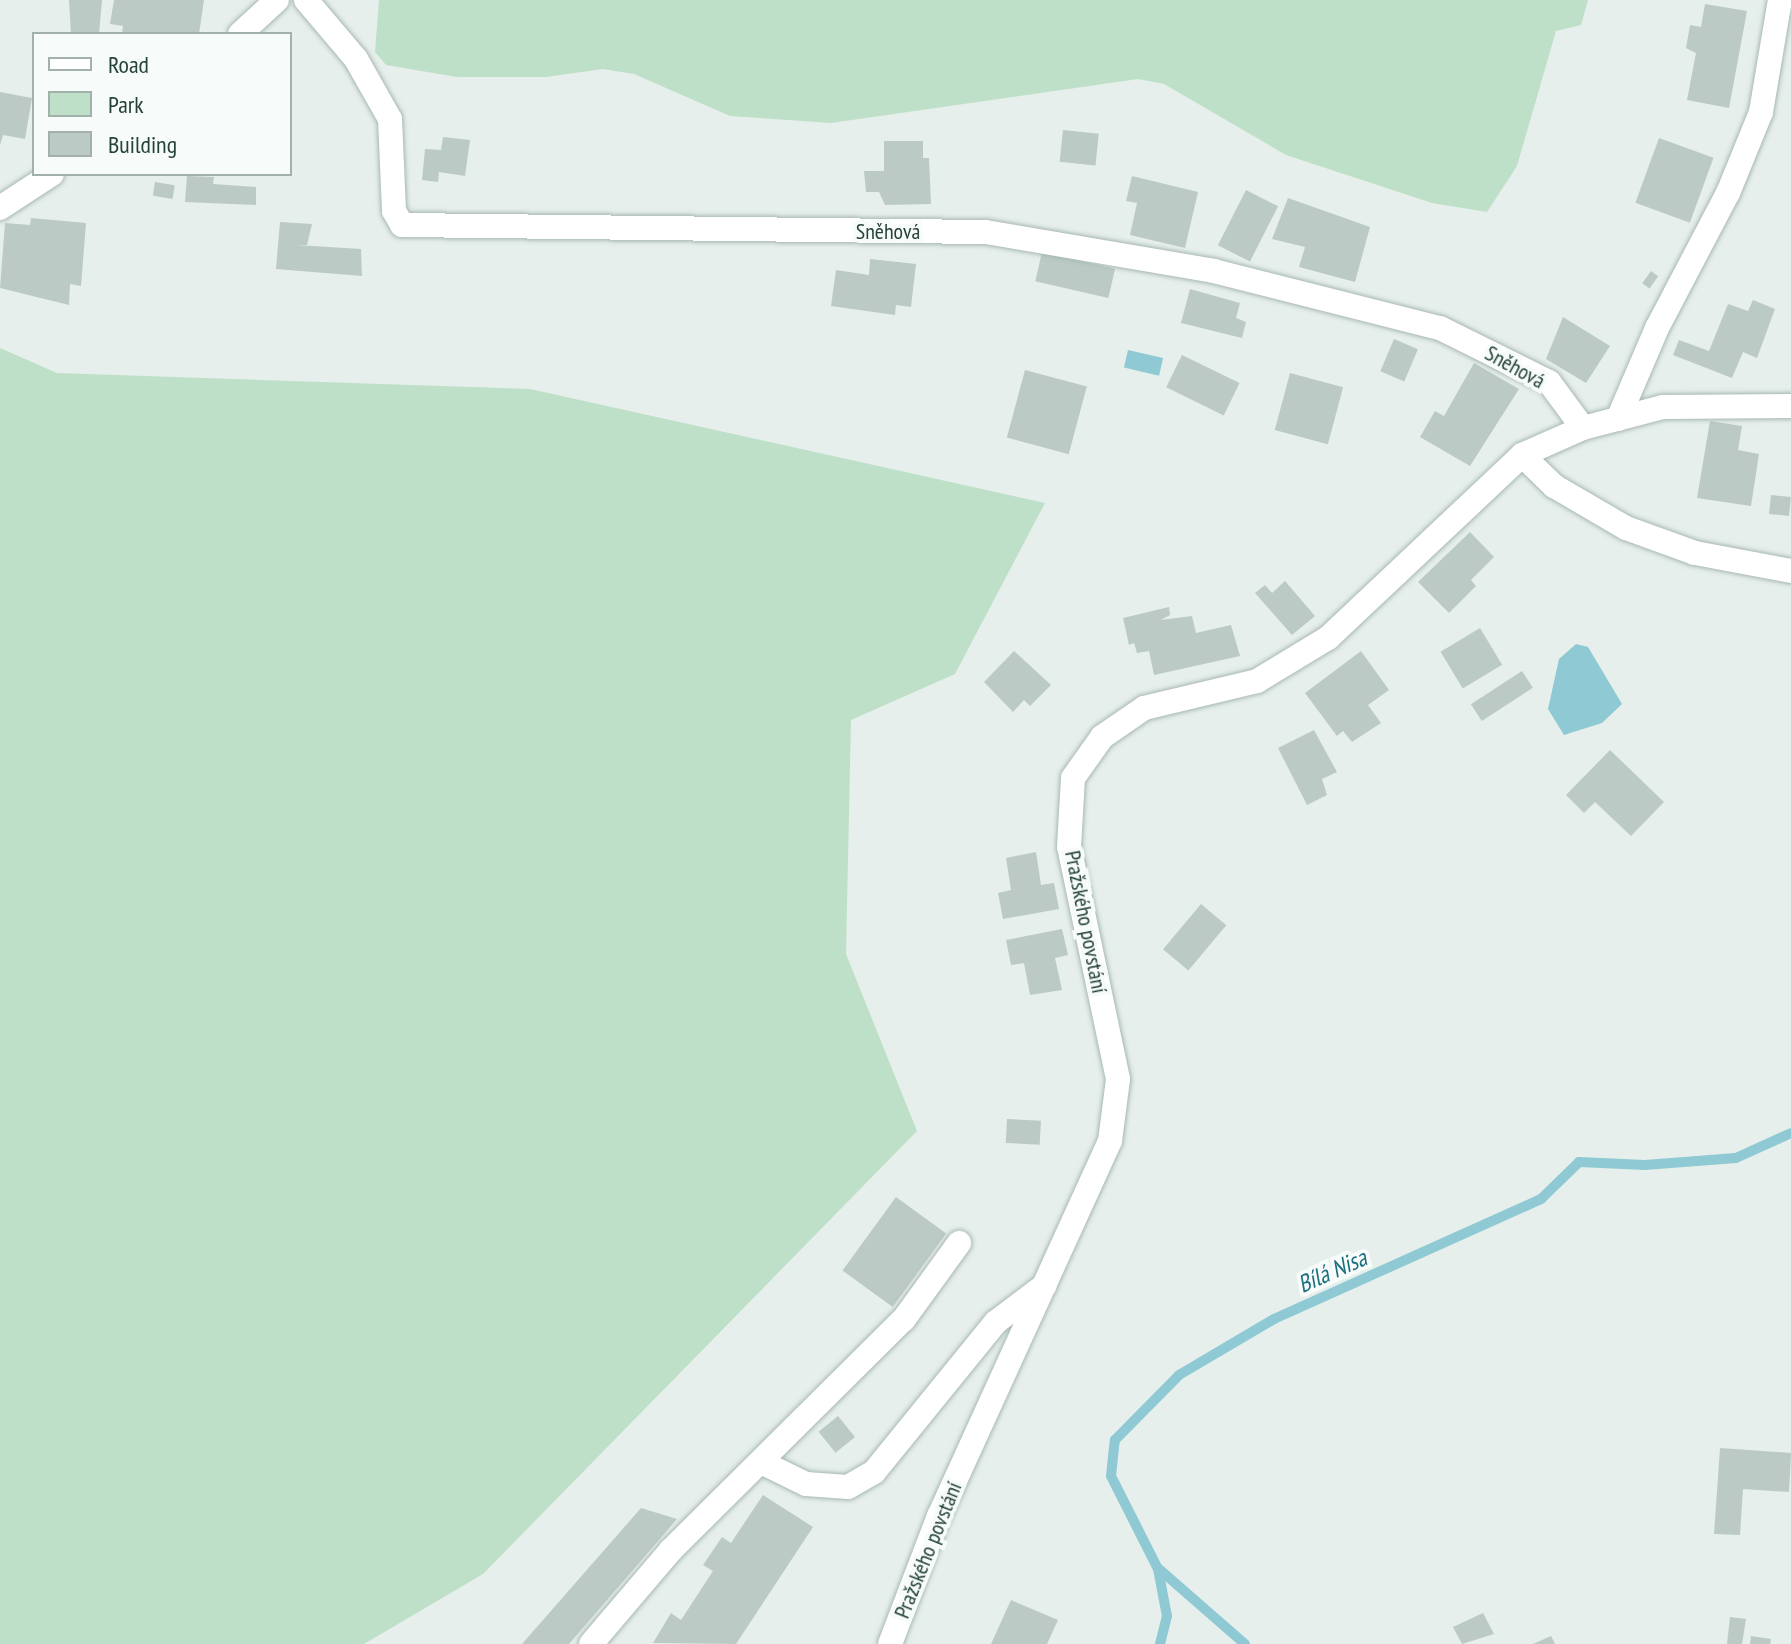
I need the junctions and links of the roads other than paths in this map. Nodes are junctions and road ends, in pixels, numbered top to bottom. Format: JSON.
{"nodes":[{"id":1,"x":277,"y":0,"type":"edge"},
{"id":2,"x":306,"y":0,"type":"edge"},
{"id":3,"x":1780,"y":0,"type":"edge"},
{"id":4,"x":242,"y":32,"type":"edge"},
{"id":5,"x":49,"y":176,"type":"edge"},
{"id":6,"x":0,"y":208,"type":"edge"},
{"id":7,"x":1791,"y":406,"type":"edge"},
{"id":8,"x":1618,"y":419,"type":"junction"},
{"id":9,"x":1583,"y":428,"type":"junction"},
{"id":10,"x":1522,"y":455,"type":"junction"},
{"id":11,"x":1791,"y":571,"type":"edge"},
{"id":12,"x":959,"y":1243,"type":"dead end"},
{"id":13,"x":1049,"y":1282,"type":"junction"},
{"id":14,"x":761,"y":1462,"type":"junction"},
{"id":15,"x":591,"y":1644,"type":"edge"},
{"id":16,"x":890,"y":1644,"type":"edge"}],
"edges":[{"from":1,"to":4,"type":"street"},
{"from":2,"to":9,"type":"street","name":"Sněhová"},
{"from":3,"to":8,"type":"street"},
{"from":5,"to":6,"type":"street"},
{"from":7,"to":8,"type":"street","name":"Pražského povstání"},
{"from":8,"to":9,"type":"street","name":"Pražského povstání"},
{"from":9,"to":10,"type":"street","name":"Pražského povstání"},
{"from":10,"to":11,"type":"street"},
{"from":10,"to":13,"type":"street","name":"Pražského povstání"},
{"from":12,"to":14,"type":"street"},
{"from":13,"to":14,"type":"street","name":"Pražského povstání"},
{"from":13,"to":16,"type":"street","name":"Pražského povstání"},
{"from":14,"to":15,"type":"street"}]}
